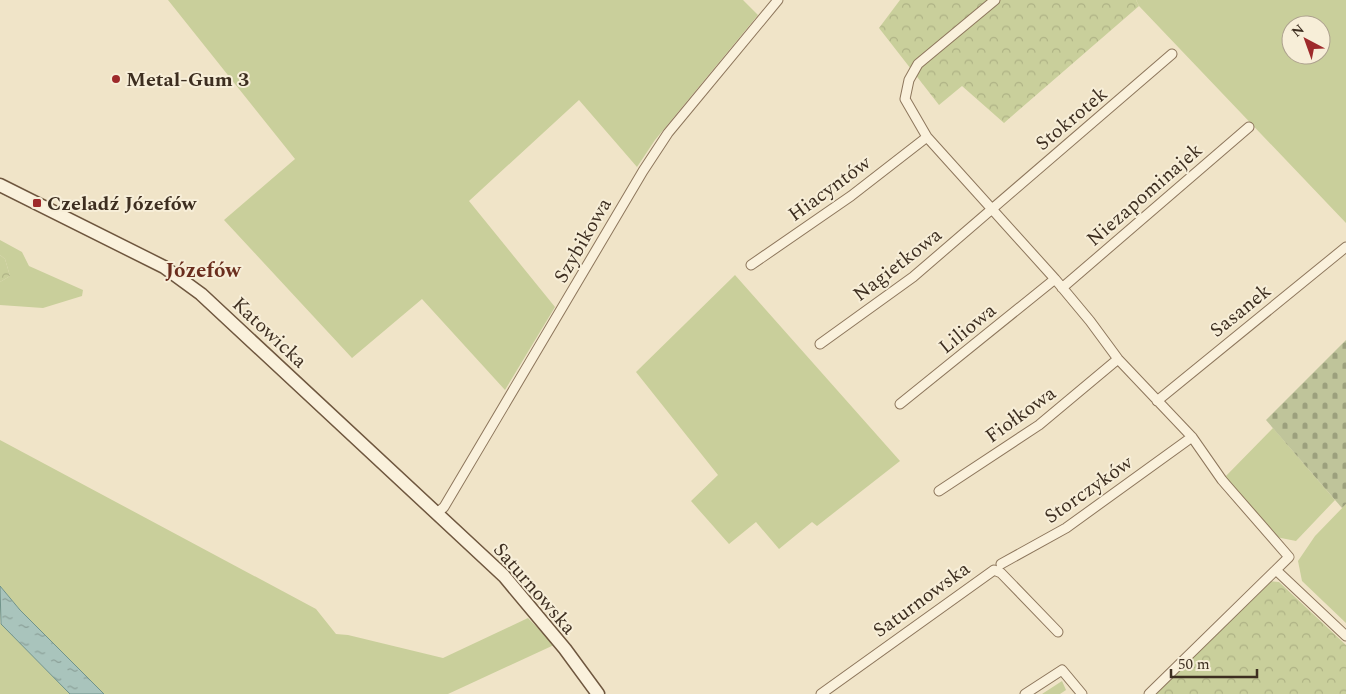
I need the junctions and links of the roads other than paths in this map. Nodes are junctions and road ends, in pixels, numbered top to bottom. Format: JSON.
{"nodes":[{"id":1,"x":778,"y":0,"type":"edge"},
{"id":2,"x":995,"y":0,"type":"edge"},
{"id":3,"x":1172,"y":54,"type":"dead end"},
{"id":4,"x":1249,"y":127,"type":"dead end"},
{"id":5,"x":927,"y":137,"type":"junction"},
{"id":6,"x":0,"y":185,"type":"edge"},
{"id":7,"x":993,"y":209,"type":"junction"},
{"id":8,"x":1346,"y":246,"type":"edge"},
{"id":9,"x":751,"y":265,"type":"dead end"},
{"id":10,"x":1055,"y":279,"type":"junction"},
{"id":11,"x":1062,"y":288,"type":"junction"},
{"id":12,"x":820,"y":344,"type":"dead end"},
{"id":13,"x":1118,"y":360,"type":"junction"},
{"id":14,"x":1157,"y":401,"type":"junction"},
{"id":15,"x":900,"y":404,"type":"dead end"},
{"id":16,"x":1192,"y":437,"type":"junction"},
{"id":17,"x":939,"y":490,"type":"dead end"},
{"id":18,"x":438,"y":513,"type":"junction"},
{"id":19,"x":997,"y":567,"type":"junction"},
{"id":20,"x":1277,"y":570,"type":"junction"},
{"id":21,"x":1058,"y":632,"type":"dead end"},
{"id":22,"x":1346,"y":636,"type":"edge"},
{"id":23,"x":598,"y":694,"type":"edge"},
{"id":24,"x":821,"y":694,"type":"edge"},
{"id":25,"x":1025,"y":694,"type":"edge"},
{"id":26,"x":1082,"y":694,"type":"edge"},
{"id":27,"x":1149,"y":694,"type":"edge"}],
"edges":[{"from":1,"to":18,"type":"street","name":"Szybikowa"},
{"from":2,"to":5,"type":"street"},
{"from":3,"to":7,"type":"street","name":"Stokrotek"},
{"from":4,"to":11,"type":"street","name":"Niezapominajek"},
{"from":5,"to":7,"type":"street"},
{"from":5,"to":9,"type":"street","name":"Hiacyntów"},
{"from":6,"to":18,"type":"street","name":"Katowicka"},
{"from":7,"to":10,"type":"street"},
{"from":7,"to":12,"type":"street","name":"Nagietkowa"},
{"from":8,"to":14,"type":"street","name":"Sasanek"},
{"from":10,"to":11,"type":"street"},
{"from":10,"to":15,"type":"street","name":"Liliowa"},
{"from":11,"to":13,"type":"street"},
{"from":13,"to":14,"type":"street"},
{"from":13,"to":17,"type":"street","name":"Fiołkowa"},
{"from":14,"to":16,"type":"street"},
{"from":16,"to":19,"type":"street","name":"Storczyków"},
{"from":16,"to":20,"type":"street"},
{"from":18,"to":23,"type":"street","name":"Saturnowska"},
{"from":19,"to":21,"type":"street"},
{"from":19,"to":24,"type":"street","name":"Saturnowska"},
{"from":20,"to":22,"type":"street"},
{"from":20,"to":27,"type":"street"},
{"from":25,"to":26,"type":"street"}]}
